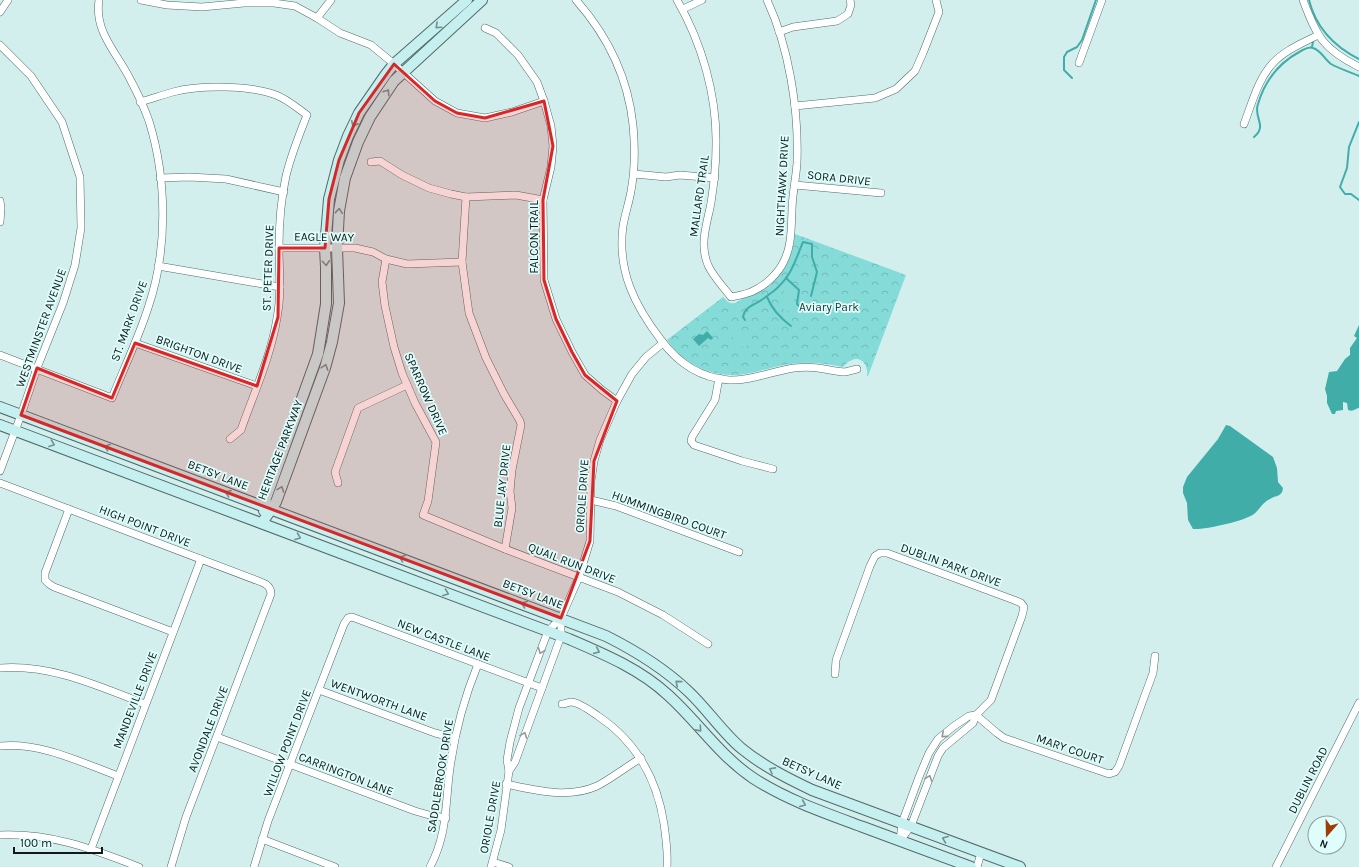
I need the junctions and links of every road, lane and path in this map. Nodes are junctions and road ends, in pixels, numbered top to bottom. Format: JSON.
{"nodes":[{"id":1,"x":8,"y":0,"type":"edge"},
{"id":2,"x":99,"y":0,"type":"edge"},
{"id":3,"x":141,"y":0,"type":"edge"},
{"id":4,"x":330,"y":0,"type":"edge"},
{"id":5,"x":467,"y":0,"type":"edge"},
{"id":6,"x":482,"y":0,"type":"edge"},
{"id":7,"x":576,"y":0,"type":"edge"},
{"id":8,"x":677,"y":0,"type":"edge"},
{"id":9,"x":702,"y":0,"type":"edge"},
{"id":10,"x":767,"y":0,"type":"edge"},
{"id":11,"x":850,"y":0,"type":"edge"},
{"id":12,"x":936,"y":0,"type":"edge"},
{"id":13,"x":1102,"y":0,"type":"edge"},
{"id":14,"x":1303,"y":0,"type":"edge"},
{"id":15,"x":683,"y":9,"type":"junction"},
{"id":16,"x":0,"y":12,"type":"edge"},
{"id":17,"x":317,"y":18,"type":"junction"},
{"id":18,"x":485,"y":28,"type":"dead end"},
{"id":19,"x":779,"y":32,"type":"junction"},
{"id":20,"x":1318,"y":35,"type":"junction"},
{"id":21,"x":0,"y":45,"type":"edge"},
{"id":22,"x":1079,"y":63,"type":"dead end"},
{"id":23,"x":394,"y":64,"type":"junction"},
{"id":24,"x":1359,"y":67,"type":"edge"},
{"id":25,"x":403,"y":72,"type":"junction"},
{"id":26,"x":544,"y":101,"type":"junction"},
{"id":27,"x":140,"y":102,"type":"junction"},
{"id":28,"x":795,"y":106,"type":"junction"},
{"id":29,"x":1244,"y":124,"type":"dead end"},
{"id":30,"x":371,"y":162,"type":"dead end"},
{"id":31,"x":634,"y":174,"type":"junction"},
{"id":32,"x":160,"y":178,"type":"junction"},
{"id":33,"x":715,"y":178,"type":"junction"},
{"id":34,"x":795,"y":185,"type":"junction"},
{"id":35,"x":284,"y":192,"type":"junction"},
{"id":36,"x":880,"y":194,"type":"dead end"},
{"id":37,"x":466,"y":197,"type":"junction"},
{"id":38,"x":543,"y":200,"type":"junction"},
{"id":39,"x":0,"y":201,"type":"edge"},
{"id":40,"x":0,"y":222,"type":"edge"},
{"id":41,"x":279,"y":248,"type":"junction"},
{"id":42,"x":325,"y":248,"type":"junction"},
{"id":43,"x":337,"y":248,"type":"junction"},
{"id":44,"x":386,"y":259,"type":"junction"},
{"id":45,"x":462,"y":262,"type":"junction"},
{"id":46,"x":158,"y":266,"type":"junction"},
{"id":47,"x":280,"y":287,"type":"junction"},
{"id":48,"x":731,"y":297,"type":"joint"},
{"id":49,"x":135,"y":343,"type":"junction"},
{"id":50,"x":663,"y":343,"type":"junction"},
{"id":51,"x":0,"y":355,"type":"edge"},
{"id":52,"x":37,"y":368,"type":"junction"},
{"id":53,"x":857,"y":369,"type":"dead end"},
{"id":54,"x":719,"y":378,"type":"junction"},
{"id":55,"x":408,"y":385,"type":"junction"},
{"id":56,"x":257,"y":386,"type":"junction"},
{"id":57,"x":617,"y":400,"type":"junction"},
{"id":58,"x":0,"y":407,"type":"edge"},
{"id":59,"x":21,"y":415,"type":"junction"},
{"id":60,"x":0,"y":425,"type":"edge"},
{"id":61,"x":15,"y":430,"type":"junction"},
{"id":62,"x":230,"y":439,"type":"dead end"},
{"id":63,"x":159,"y":466,"type":"junction"},
{"id":64,"x":773,"y":469,"type":"dead end"},
{"id":65,"x":0,"y":470,"type":"edge"},
{"id":66,"x":153,"y":482,"type":"junction"},
{"id":67,"x":0,"y":483,"type":"edge"},
{"id":68,"x":338,"y":483,"type":"dead end"},
{"id":69,"x":591,"y":500,"type":"junction"},
{"id":70,"x":268,"y":508,"type":"junction"},
{"id":71,"x":69,"y":509,"type":"junction"},
{"id":72,"x":423,"y":515,"type":"joint"},
{"id":73,"x":262,"y":523,"type":"junction"},
{"id":74,"x":505,"y":549,"type":"junction"},
{"id":75,"x":739,"y":552,"type":"dead end"},
{"id":76,"x":201,"y":559,"type":"junction"},
{"id":77,"x":579,"y":577,"type":"junction"},
{"id":78,"x":268,"y":599,"type":"joint"},
{"id":79,"x":560,"y":618,"type":"junction"},
{"id":80,"x":342,"y":627,"type":"joint"},
{"id":81,"x":548,"y":631,"type":"junction"},
{"id":82,"x":173,"y":632,"type":"junction"},
{"id":83,"x":561,"y":636,"type":"junction"},
{"id":84,"x":708,"y":644,"type":"dead end"},
{"id":85,"x":1156,"y":656,"type":"dead end"},
{"id":86,"x":478,"y":664,"type":"junction"},
{"id":87,"x":0,"y":668,"type":"edge"},
{"id":88,"x":835,"y":674,"type":"dead end"},
{"id":89,"x":528,"y":683,"type":"junction"},
{"id":90,"x":542,"y":688,"type":"junction"},
{"id":91,"x":319,"y":690,"type":"junction"},
{"id":92,"x":1359,"y":703,"type":"edge"},
{"id":93,"x":145,"y":704,"type":"junction"},
{"id":94,"x":562,"y":704,"type":"dead end"},
{"id":95,"x":976,"y":715,"type":"junction"},
{"id":96,"x":217,"y":737,"type":"junction"},
{"id":97,"x":455,"y":738,"type":"junction"},
{"id":98,"x":934,"y":745,"type":"junction"},
{"id":99,"x":0,"y":746,"type":"edge"},
{"id":100,"x":941,"y":751,"type":"junction"},
{"id":101,"x":641,"y":758,"type":"junction"},
{"id":102,"x":291,"y":765,"type":"junction"},
{"id":103,"x":509,"y":770,"type":"junction"},
{"id":104,"x":118,"y":776,"type":"junction"},
{"id":105,"x":506,"y":784,"type":"junction"},
{"id":106,"x":914,"y":791,"type":"junction"},
{"id":107,"x":923,"y":794,"type":"junction"},
{"id":108,"x":446,"y":818,"type":"junction"},
{"id":109,"x":906,"y":825,"type":"junction"},
{"id":110,"x":0,"y":835,"type":"edge"},
{"id":111,"x":262,"y":839,"type":"junction"},
{"id":112,"x":900,"y":841,"type":"junction"},
{"id":113,"x":91,"y":849,"type":"junction"},
{"id":114,"x":981,"y":853,"type":"junction"},
{"id":115,"x":492,"y":865,"type":"edge"},
{"id":116,"x":140,"y":867,"type":"edge"},
{"id":117,"x":171,"y":867,"type":"edge"},
{"id":118,"x":254,"y":867,"type":"edge"},
{"id":119,"x":335,"y":867,"type":"edge"},
{"id":120,"x":430,"y":867,"type":"edge"},
{"id":121,"x":508,"y":867,"type":"edge"},
{"id":122,"x":667,"y":867,"type":"edge"},
{"id":123,"x":971,"y":867,"type":"edge"},
{"id":124,"x":977,"y":867,"type":"edge"},
{"id":125,"x":1020,"y":867,"type":"edge"},
{"id":126,"x":1276,"y":867,"type":"edge"}],
"edges":[{"from":1,"to":16,"type":"street"},
{"from":2,"to":27,"type":"street","name":"ST. MARK DRIVE"},
{"from":3,"to":17,"type":"street"},
{"from":4,"to":17,"type":"street"},
{"from":5,"to":23,"type":"main road","name":"HERITAGE PARKWAY","one_way":true},
{"from":6,"to":25,"type":"main road","name":"HERITAGE PARKWAY"},
{"from":7,"to":31,"type":"street"},
{"from":8,"to":15,"type":"street","name":"MALLARD TRAIL"},
{"from":9,"to":15,"type":"street"},
{"from":10,"to":19,"type":"street","name":"NIGHTHAWK DRIVE"},
{"from":11,"to":19,"type":"street"},
{"from":12,"to":28,"type":"street"},
{"from":13,"to":22,"type":"street"},
{"from":14,"to":20,"type":"street"},
{"from":15,"to":33,"type":"street","name":"MALLARD TRAIL"},
{"from":17,"to":23,"type":"street"},
{"from":18,"to":26,"type":"street","name":"FALCON TRAIL"},
{"from":19,"to":28,"type":"street","name":"NIGHTHAWK DRIVE"},
{"from":20,"to":24,"type":"street"},
{"from":20,"to":29,"type":"street"},
{"from":21,"to":52,"type":"street","name":"WESTMINSTER AVENUE"},
{"from":23,"to":25,"type":"street"},
{"from":23,"to":42,"type":"main road","name":"HERITAGE PARKWAY","one_way":true},
{"from":25,"to":26,"type":"street"},
{"from":43,"to":25,"type":"main road","name":"HERITAGE PARKWAY","one_way":true},
{"from":26,"to":38,"type":"street","name":"FALCON TRAIL"},
{"from":27,"to":32,"type":"street","name":"ST. MARK DRIVE"},
{"from":27,"to":35,"type":"street","name":"ST. PETER DRIVE"},
{"from":28,"to":34,"type":"street","name":"NIGHTHAWK DRIVE"},
{"from":30,"to":37,"type":"street"},
{"from":31,"to":33,"type":"street"},
{"from":31,"to":50,"type":"street"},
{"from":32,"to":35,"type":"street"},
{"from":32,"to":46,"type":"street","name":"ST. MARK DRIVE"},
{"from":33,"to":48,"type":"street","name":"MALLARD TRAIL"},
{"from":34,"to":36,"type":"street","name":"SORA DRIVE"},
{"from":34,"to":48,"type":"street","name":"NIGHTHAWK DRIVE"},
{"from":35,"to":41,"type":"street","name":"ST. PETER DRIVE"},
{"from":37,"to":38,"type":"street"},
{"from":37,"to":45,"type":"street","name":"BLUE JAY DRIVE"},
{"from":38,"to":57,"type":"street","name":"FALCON TRAIL"},
{"from":39,"to":40,"type":"street"},
{"from":41,"to":42,"type":"street","name":"EAGLE WAY"},
{"from":41,"to":47,"type":"street","name":"ST. PETER DRIVE"},
{"from":42,"to":43,"type":"street","name":"EAGLE WAY"},
{"from":42,"to":70,"type":"main road","name":"HERITAGE PARKWAY","one_way":true},
{"from":43,"to":44,"type":"street","name":"EAGLE WAY"},
{"from":70,"to":43,"type":"main road","name":"HERITAGE PARKWAY","one_way":true},
{"from":44,"to":45,"type":"street","name":"EAGLE WAY"},
{"from":44,"to":55,"type":"street","name":"SPARROW DRIVE"},
{"from":45,"to":74,"type":"street","name":"BLUE JAY DRIVE"},
{"from":46,"to":47,"type":"street"},
{"from":46,"to":49,"type":"street","name":"ST. MARK DRIVE"},
{"from":47,"to":56,"type":"street","name":"ST. PETER DRIVE"},
{"from":49,"to":52,"type":"street","name":"ST. MARK DRIVE"},
{"from":49,"to":56,"type":"street","name":"BRIGHTON DRIVE"},
{"from":50,"to":54,"type":"street"},
{"from":50,"to":57,"type":"street","name":"ORIOLE DRIVE"},
{"from":51,"to":52,"type":"street"},
{"from":52,"to":59,"type":"street","name":"WESTMINSTER AVENUE"},
{"from":53,"to":54,"type":"street"},
{"from":54,"to":64,"type":"street"},
{"from":55,"to":68,"type":"street"},
{"from":55,"to":72,"type":"street","name":"SPARROW DRIVE"},
{"from":56,"to":62,"type":"street","name":"ST. PETER DRIVE"},
{"from":57,"to":69,"type":"street","name":"ORIOLE DRIVE"},
{"from":58,"to":59,"type":"main road","name":"BETSY LANE"},
{"from":59,"to":61,"type":"street","name":"WESTMINSTER AVENUE"},
{"from":63,"to":59,"type":"main road","name":"BETSY LANE","one_way":true},
{"from":60,"to":61,"type":"main road"},
{"from":61,"to":65,"type":"street","name":"WESTMINSTER AVENUE"},
{"from":61,"to":66,"type":"main road","one_way":true},
{"from":63,"to":66,"type":"main road"},
{"from":70,"to":63,"type":"main road","name":"BETSY LANE","one_way":true},
{"from":66,"to":73,"type":"main road"},
{"from":67,"to":71,"type":"street","name":"HIGH POINT DRIVE"},
{"from":69,"to":75,"type":"street","name":"HUMMINGBIRD COURT"},
{"from":69,"to":77,"type":"street","name":"ORIOLE DRIVE"},
{"from":70,"to":73,"type":"main road","name":"HERITAGE PARKWAY"},
{"from":79,"to":70,"type":"main road","name":"BETSY LANE","one_way":true},
{"from":71,"to":76,"type":"street","name":"HIGH POINT DRIVE"},
{"from":71,"to":82,"type":"street"},
{"from":72,"to":74,"type":"street","name":"QUAIL RUN DRIVE"},
{"from":73,"to":81,"type":"main road","one_way":true},
{"from":74,"to":77,"type":"street","name":"QUAIL RUN DRIVE"},
{"from":76,"to":78,"type":"street","name":"HIGH POINT DRIVE"},
{"from":76,"to":82,"type":"street","name":"MANDEVILLE DRIVE"},
{"from":77,"to":79,"type":"street","name":"ORIOLE DRIVE"},
{"from":77,"to":84,"type":"street","name":"QUAIL RUN DRIVE"},
{"from":78,"to":96,"type":"street","name":"AVONDALE DRIVE"},
{"from":79,"to":81,"type":"street","name":"ORIOLE DRIVE"},
{"from":79,"to":83,"type":"street","name":"ORIOLE DRIVE"},
{"from":109,"to":79,"type":"main road","name":"BETSY LANE","one_way":true},
{"from":80,"to":86,"type":"street","name":"NEW CASTLE LANE"},
{"from":80,"to":91,"type":"street","name":"WILLOW POINT DRIVE"},
{"from":81,"to":83,"type":"main road"},
{"from":81,"to":89,"type":"street","name":"ORIOLE DRIVE","one_way":true},
{"from":82,"to":93,"type":"street","name":"MANDEVILLE DRIVE"},
{"from":83,"to":90,"type":"street","name":"ORIOLE DRIVE"},
{"from":83,"to":112,"type":"main road","one_way":true},
{"from":85,"to":95,"type":"street","name":"MARY COURT"},
{"from":86,"to":89,"type":"street","name":"NEW CASTLE LANE"},
{"from":86,"to":97,"type":"street","name":"SADDLEBROOK DRIVE"},
{"from":87,"to":93,"type":"street"},
{"from":88,"to":95,"type":"street","name":"DUBLIN PARK DRIVE"},
{"from":89,"to":90,"type":"street","name":"NEW CASTLE LANE"},
{"from":89,"to":103,"type":"street","name":"ORIOLE DRIVE"},
{"from":103,"to":90,"type":"street","name":"ORIOLE DRIVE","one_way":true},
{"from":91,"to":97,"type":"street","name":"WENTWORTH LANE"},
{"from":91,"to":102,"type":"street","name":"WILLOW POINT DRIVE"},
{"from":92,"to":126,"type":"street","name":"DUBLIN ROAD"},
{"from":93,"to":104,"type":"street","name":"MANDEVILLE DRIVE"},
{"from":94,"to":101,"type":"street"},
{"from":95,"to":98,"type":"street","name":"DUBLIN PARK DRIVE","one_way":true},
{"from":95,"to":100,"type":"street","name":"DUBLIN PARK DRIVE"},
{"from":96,"to":102,"type":"street","name":"CARRINGTON LANE"},
{"from":96,"to":117,"type":"street","name":"AVONDALE DRIVE"},
{"from":97,"to":108,"type":"street","name":"SADDLEBROOK DRIVE"},
{"from":98,"to":100,"type":"street"},
{"from":98,"to":106,"type":"street","name":"DUBLIN PARK DRIVE"},
{"from":99,"to":104,"type":"street"},
{"from":107,"to":100,"type":"street","name":"DUBLIN PARK DRIVE","one_way":true},
{"from":101,"to":105,"type":"street"},
{"from":101,"to":122,"type":"street"},
{"from":102,"to":108,"type":"street","name":"CARRINGTON LANE"},
{"from":102,"to":111,"type":"street","name":"WILLOW POINT DRIVE"},
{"from":103,"to":105,"type":"street","name":"ORIOLE DRIVE"},
{"from":104,"to":113,"type":"street","name":"MANDEVILLE DRIVE"},
{"from":105,"to":115,"type":"street","name":"ORIOLE DRIVE"},
{"from":106,"to":107,"type":"street"},
{"from":106,"to":109,"type":"street","name":"DUBLIN PARK DRIVE"},
{"from":107,"to":109,"type":"street","name":"DUBLIN PARK DRIVE"},
{"from":108,"to":120,"type":"street","name":"SADDLEBROOK DRIVE"},
{"from":109,"to":112,"type":"street","name":"DUBLIN PARK DRIVE"},
{"from":114,"to":109,"type":"main road","name":"BETSY LANE","one_way":true},
{"from":110,"to":113,"type":"street"},
{"from":111,"to":118,"type":"street","name":"WILLOW POINT DRIVE"},
{"from":111,"to":119,"type":"street"},
{"from":112,"to":123,"type":"main road"},
{"from":113,"to":116,"type":"street"},
{"from":114,"to":124,"type":"street"},
{"from":114,"to":125,"type":"main road","name":"BETSY LANE"},
{"from":115,"to":121,"type":"street"}]}
